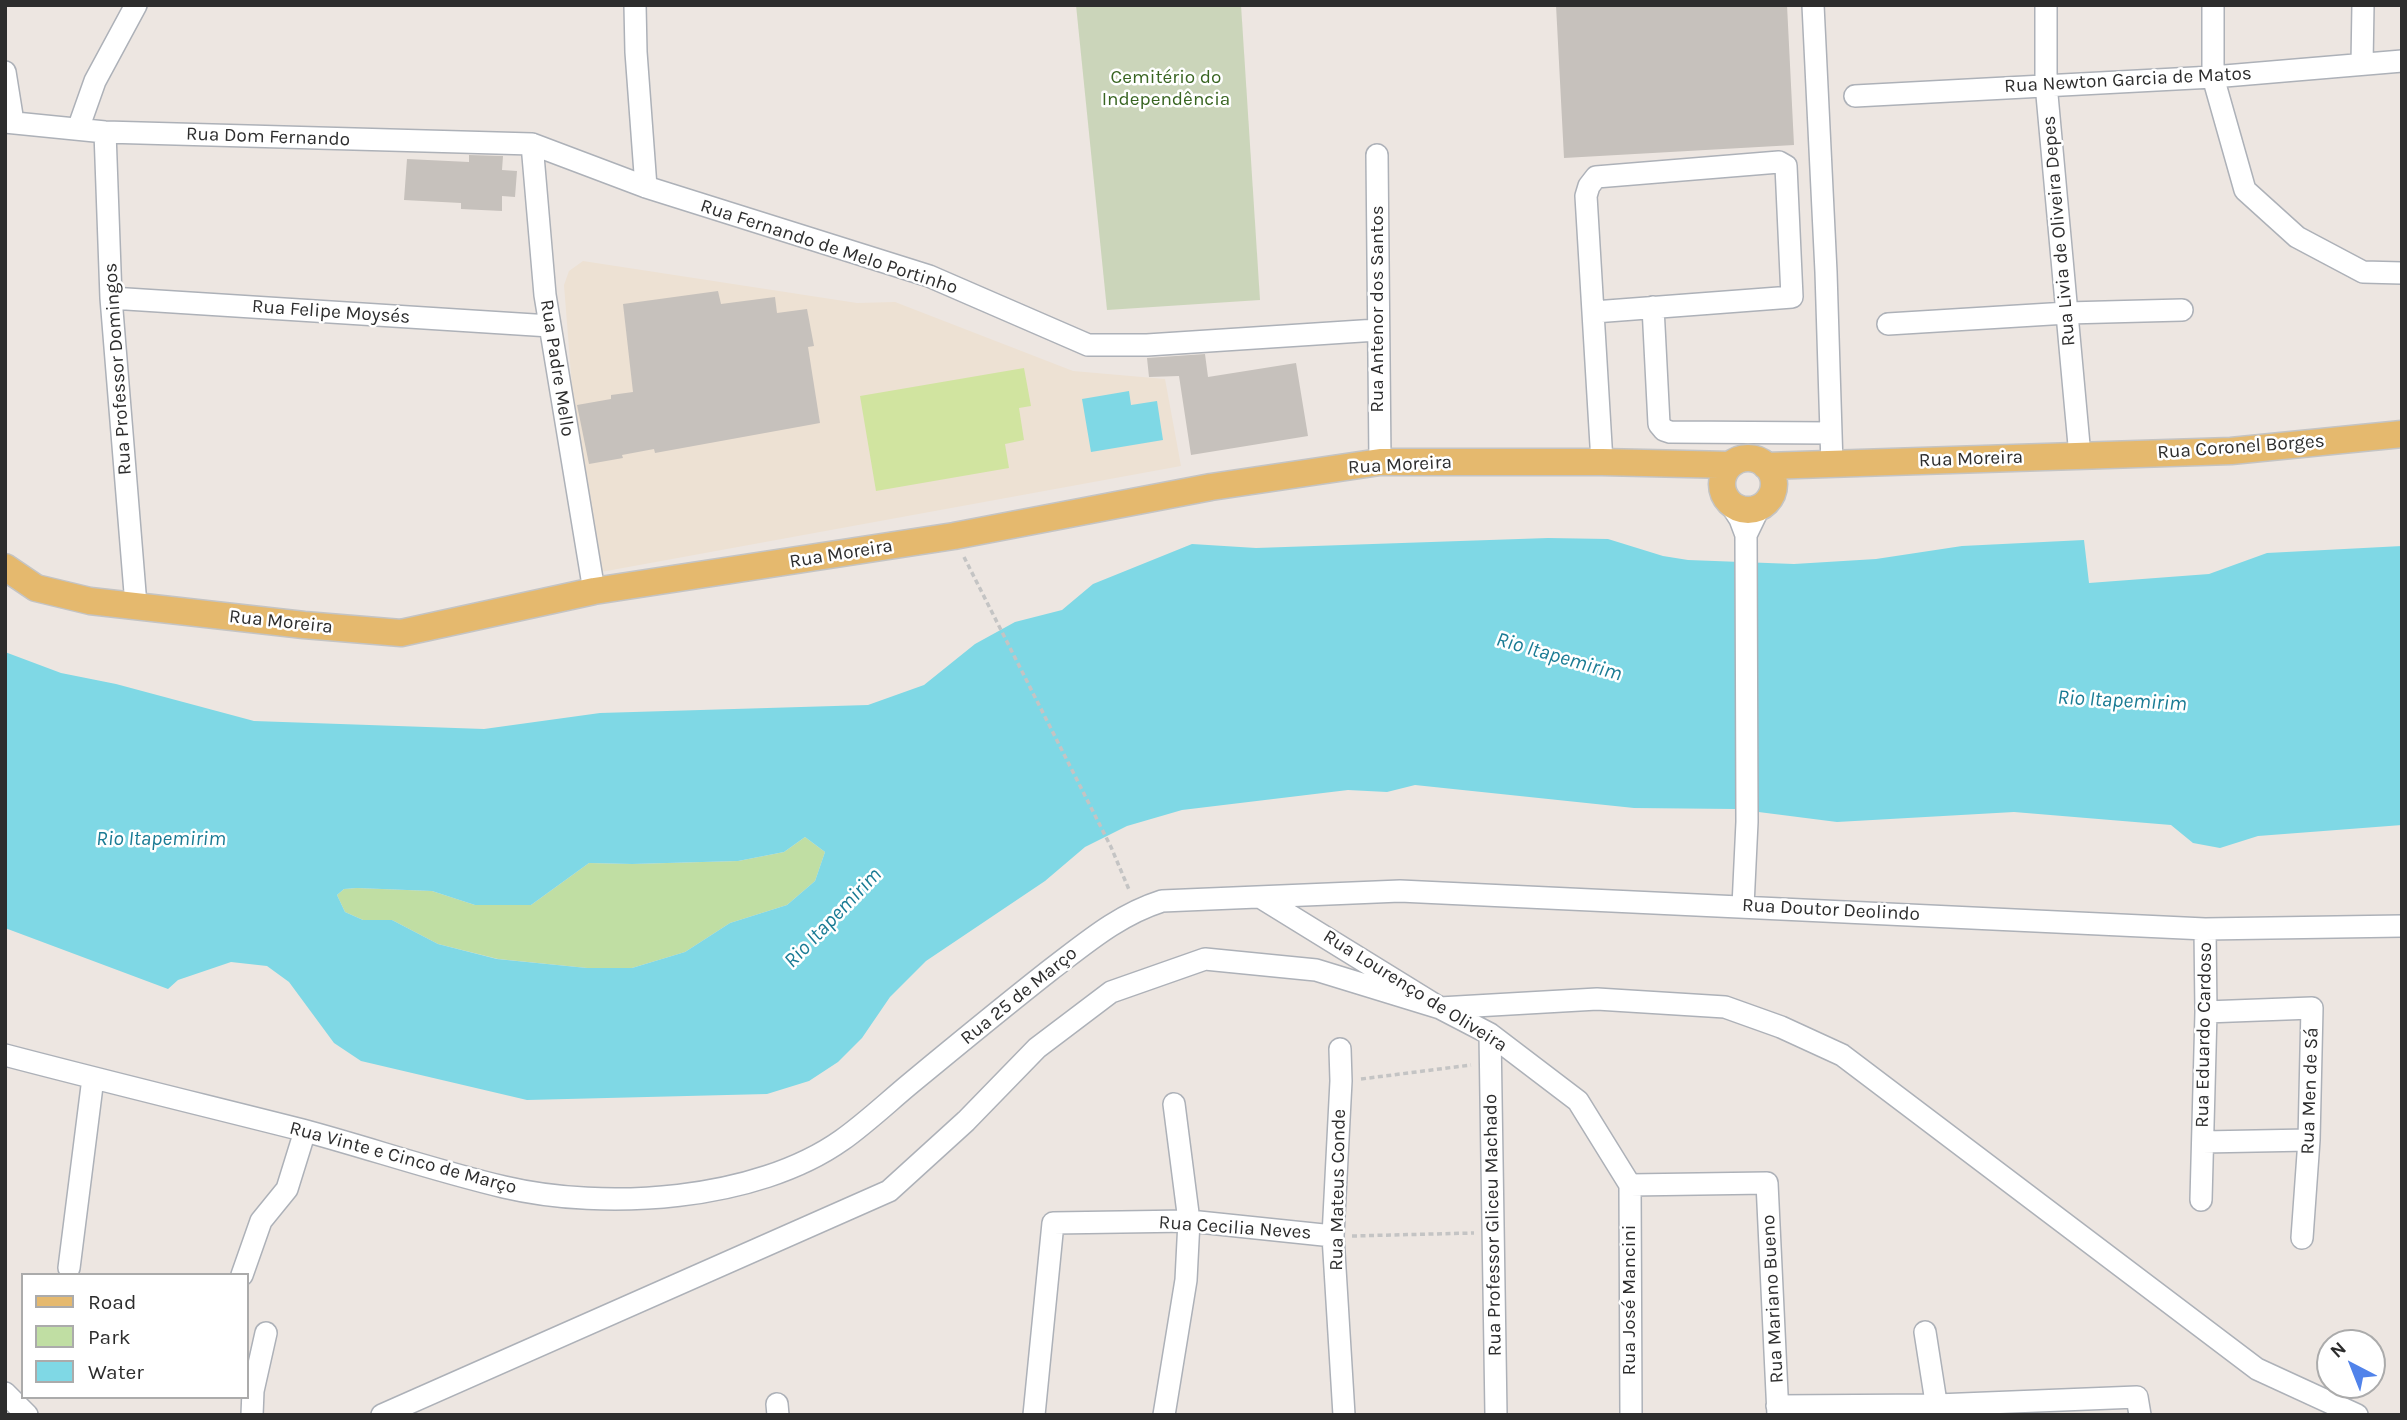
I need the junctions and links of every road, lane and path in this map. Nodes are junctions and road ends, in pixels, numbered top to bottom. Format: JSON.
{"nodes":[{"id":1,"x":136,"y":5,"type":"edge"},
{"id":2,"x":635,"y":5,"type":"edge"},
{"id":3,"x":1813,"y":5,"type":"edge"},
{"id":4,"x":2046,"y":5,"type":"edge"},
{"id":5,"x":2213,"y":5,"type":"edge"},
{"id":6,"x":2363,"y":5,"type":"edge"},
{"id":7,"x":2402,"y":61,"type":"edge"},
{"id":8,"x":2362,"y":64,"type":"junction"},
{"id":9,"x":5,"y":72,"type":"edge"},
{"id":10,"x":2213,"y":77,"type":"junction"},
{"id":11,"x":2046,"y":84,"type":"junction"},
{"id":12,"x":1855,"y":96,"type":"dead end"},
{"id":13,"x":9,"y":122,"type":"edge"},
{"id":14,"x":78,"y":129,"type":"junction"},
{"id":15,"x":105,"y":132,"type":"junction"},
{"id":16,"x":531,"y":144,"type":"junction"},
{"id":17,"x":1377,"y":155,"type":"dead end"},
{"id":18,"x":646,"y":187,"type":"junction"},
{"id":19,"x":2402,"y":273,"type":"edge"},
{"id":20,"x":111,"y":298,"type":"junction"},
{"id":21,"x":1653,"y":307,"type":"junction"},
{"id":22,"x":2182,"y":310,"type":"dead end"},
{"id":23,"x":1594,"y":312,"type":"junction"},
{"id":24,"x":2067,"y":313,"type":"junction"},
{"id":25,"x":1888,"y":324,"type":"dead end"},
{"id":26,"x":550,"y":326,"type":"junction"},
{"id":27,"x":1377,"y":330,"type":"junction"},
{"id":28,"x":1831,"y":433,"type":"junction"},
{"id":29,"x":2402,"y":434,"type":"edge"},
{"id":30,"x":2080,"y":456,"type":"junction"},
{"id":31,"x":1380,"y":462,"type":"junction"},
{"id":32,"x":1602,"y":462,"type":"junction"},
{"id":33,"x":1685,"y":464,"type":"junction"},
{"id":34,"x":1730,"y":465,"type":"junction"},
{"id":35,"x":1826,"y":465,"type":"junction"},
{"id":36,"x":1766,"y":466,"type":"junction"},
{"id":37,"x":1727,"y":499,"type":"junction"},
{"id":38,"x":1766,"y":501,"type":"junction"},
{"id":39,"x":954,"y":536,"type":"junction"},
{"id":40,"x":1746,"y":541,"type":"junction"},
{"id":41,"x":5,"y":567,"type":"edge"},
{"id":42,"x":594,"y":591,"type":"junction"},
{"id":43,"x":136,"y":605,"type":"junction"},
{"id":44,"x":1260,"y":897,"type":"junction"},
{"id":45,"x":1743,"y":906,"type":"junction"},
{"id":46,"x":1138,"y":909,"type":"junction"},
{"id":47,"x":2402,"y":926,"type":"edge"},
{"id":48,"x":2205,"y":929,"type":"junction"},
{"id":49,"x":1440,"y":1008,"type":"junction"},
{"id":50,"x":2206,"y":1012,"type":"junction"},
{"id":51,"x":1490,"y":1034,"type":"junction"},
{"id":52,"x":1340,"y":1049,"type":"dead end"},
{"id":53,"x":5,"y":1055,"type":"edge"},
{"id":54,"x":1490,"y":1063,"type":"junction"},
{"id":55,"x":93,"y":1078,"type":"junction"},
{"id":56,"x":1341,"y":1082,"type":"junction"},
{"id":57,"x":1174,"y":1104,"type":"dead end"},
{"id":58,"x":304,"y":1131,"type":"junction"},
{"id":59,"x":2309,"y":1140,"type":"junction"},
{"id":60,"x":2203,"y":1142,"type":"junction"},
{"id":61,"x":804,"y":1162,"type":"joint"},
{"id":62,"x":1630,"y":1185,"type":"junction"},
{"id":63,"x":2201,"y":1200,"type":"dead end"},
{"id":64,"x":1189,"y":1221,"type":"junction"},
{"id":65,"x":1493,"y":1233,"type":"junction"},
{"id":66,"x":1334,"y":1236,"type":"junction"},
{"id":67,"x":2302,"y":1238,"type":"dead end"},
{"id":68,"x":69,"y":1268,"type":"dead end"},
{"id":69,"x":243,"y":1273,"type":"edge"},
{"id":70,"x":1925,"y":1332,"type":"dead end"},
{"id":71,"x":266,"y":1333,"type":"dead end"},
{"id":72,"x":7,"y":1393,"type":"edge"},
{"id":73,"x":2138,"y":1406,"type":"edge"},
{"id":74,"x":1937,"y":1410,"type":"edge"},
{"id":75,"x":1778,"y":1411,"type":"edge"},
{"id":76,"x":2353,"y":1414,"type":"edge"},
{"id":77,"x":27,"y":1415,"type":"edge"},
{"id":78,"x":252,"y":1415,"type":"edge"},
{"id":79,"x":382,"y":1415,"type":"edge"},
{"id":80,"x":1034,"y":1415,"type":"edge"},
{"id":81,"x":1164,"y":1415,"type":"edge"},
{"id":82,"x":1344,"y":1415,"type":"edge"},
{"id":83,"x":1496,"y":1415,"type":"edge"},
{"id":84,"x":1631,"y":1415,"type":"edge"}],
"edges":[{"from":1,"to":14,"type":"street"},
{"from":2,"to":18,"type":"street"},
{"from":3,"to":28,"type":"street"},
{"from":4,"to":11,"type":"street","name":"Rua Livia de Oliveira Depes"},
{"from":5,"to":10,"type":"street"},
{"from":6,"to":8,"type":"street"},
{"from":7,"to":8,"type":"street","name":"Rua Newton Garcia de Matos"},
{"from":8,"to":10,"type":"street","name":"Rua Newton Garcia de Matos"},
{"from":9,"to":13,"type":"street"},
{"from":10,"to":11,"type":"street","name":"Rua Newton Garcia de Matos"},
{"from":10,"to":19,"type":"street"},
{"from":11,"to":12,"type":"street","name":"Rua Newton Garcia de Matos"},
{"from":11,"to":24,"type":"street","name":"Rua Livia de Oliveira Depes"},
{"from":13,"to":14,"type":"street","name":"Rua Dom Fernando"},
{"from":14,"to":15,"type":"street","name":"Rua Dom Fernando"},
{"from":15,"to":16,"type":"street","name":"Rua Dom Fernando"},
{"from":15,"to":20,"type":"street","name":"Rua Professor Domingos"},
{"from":16,"to":18,"type":"street","name":"Rua Fernando de Melo Portinho"},
{"from":16,"to":26,"type":"street","name":"Rua Padre Mello"},
{"from":17,"to":27,"type":"street","name":"Rua Antenor dos Santos"},
{"from":18,"to":27,"type":"street","name":"Rua Fernando de Melo Portinho"},
{"from":20,"to":26,"type":"street","name":"Rua Felipe Moysés"},
{"from":20,"to":43,"type":"street","name":"Rua Professor Domingos"},
{"from":21,"to":23,"type":"street"},
{"from":21,"to":23,"type":"street"},
{"from":21,"to":28,"type":"street"},
{"from":22,"to":24,"type":"street"},
{"from":23,"to":32,"type":"street"},
{"from":24,"to":25,"type":"street"},
{"from":24,"to":30,"type":"street","name":"Rua Livia de Oliveira Depes"},
{"from":26,"to":42,"type":"street","name":"Rua Padre Mello"},
{"from":27,"to":31,"type":"street","name":"Rua Antenor dos Santos"},
{"from":28,"to":35,"type":"street"},
{"from":29,"to":30,"type":"main road","name":"Rua Coronel Borges"},
{"from":30,"to":35,"type":"main road","name":"Rua Moreira"},
{"from":31,"to":32,"type":"main road","name":"Rua Moreira"},
{"from":31,"to":39,"type":"main road","name":"Rua Moreira"},
{"from":32,"to":33,"type":"main road","name":"Rua Moreira"},
{"from":33,"to":34,"type":"main road","name":"Rua Moreira"},
{"from":33,"to":37,"type":"main road"},
{"from":34,"to":36,"type":"main road"},
{"from":34,"to":37,"type":"main road"},
{"from":35,"to":36,"type":"main road","name":"Rua Moreira"},
{"from":35,"to":38,"type":"main road","name":"Rua Moreira"},
{"from":36,"to":38,"type":"main road"},
{"from":37,"to":38,"type":"main road"},
{"from":37,"to":40,"type":"street"},
{"from":38,"to":40,"type":"street"},
{"from":39,"to":42,"type":"main road","name":"Rua Moreira"},
{"from":39,"to":46,"type":"path"},
{"from":40,"to":45,"type":"street"},
{"from":41,"to":43,"type":"main road","name":"Rua Moreira"},
{"from":42,"to":43,"type":"main road","name":"Rua Moreira"},
{"from":44,"to":45,"type":"street","name":"Rua Doutor Deolindo"},
{"from":44,"to":46,"type":"street","name":"Rua 25 de Março"},
{"from":44,"to":49,"type":"street","name":"Rua Lourenço de Oliveira"},
{"from":45,"to":48,"type":"street","name":"Rua Doutor Deolindo"},
{"from":46,"to":61,"type":"street","name":"Rua 25 de Março"},
{"from":47,"to":48,"type":"street","name":"Rua Doutor Deolindo"},
{"from":48,"to":50,"type":"street","name":"Rua Eduardo Cardoso"},
{"from":49,"to":51,"type":"street","name":"Rua Lourenço de Oliveira"},
{"from":49,"to":76,"type":"street"},
{"from":49,"to":79,"type":"street"},
{"from":50,"to":59,"type":"street","name":"Rua Men de Sá"},
{"from":50,"to":60,"type":"street","name":"Rua Eduardo Cardoso"},
{"from":51,"to":54,"type":"street","name":"Rua Professor Gliceu Machado"},
{"from":51,"to":62,"type":"street","name":"Rua Lourenço de Oliveira"},
{"from":52,"to":56,"type":"street","name":"Rua Mateus Conde"},
{"from":53,"to":55,"type":"street","name":"Rua Vinte e Cinco de Março"},
{"from":54,"to":56,"type":"path"},
{"from":54,"to":65,"type":"street","name":"Rua Professor Gliceu Machado"},
{"from":55,"to":58,"type":"street","name":"Rua Vinte e Cinco de Março"},
{"from":55,"to":68,"type":"street"},
{"from":56,"to":66,"type":"street","name":"Rua Mateus Conde"},
{"from":57,"to":64,"type":"street"},
{"from":58,"to":61,"type":"street","name":"Rua Vinte e Cinco de Março"},
{"from":58,"to":69,"type":"street"},
{"from":59,"to":60,"type":"street","name":"Rua Eduardo Cardoso"},
{"from":59,"to":67,"type":"street","name":"Rua Men de Sá"},
{"from":60,"to":63,"type":"street","name":"Rua Eduardo Cardoso"},
{"from":62,"to":75,"type":"street","name":"Rua Mariano Bueno"},
{"from":62,"to":84,"type":"street","name":"Rua José Mancini"},
{"from":64,"to":66,"type":"street","name":"Rua Cecilia Neves"},
{"from":64,"to":80,"type":"street","name":"Rua Cecilia Neves"},
{"from":64,"to":81,"type":"street"},
{"from":65,"to":66,"type":"path"},
{"from":65,"to":83,"type":"street","name":"Rua Professor Gliceu Machado"},
{"from":66,"to":82,"type":"street","name":"Rua Mateus Conde"},
{"from":70,"to":74,"type":"street"},
{"from":71,"to":78,"type":"street"},
{"from":72,"to":77,"type":"street"},
{"from":73,"to":74,"type":"street"},
{"from":74,"to":75,"type":"street"}]}
